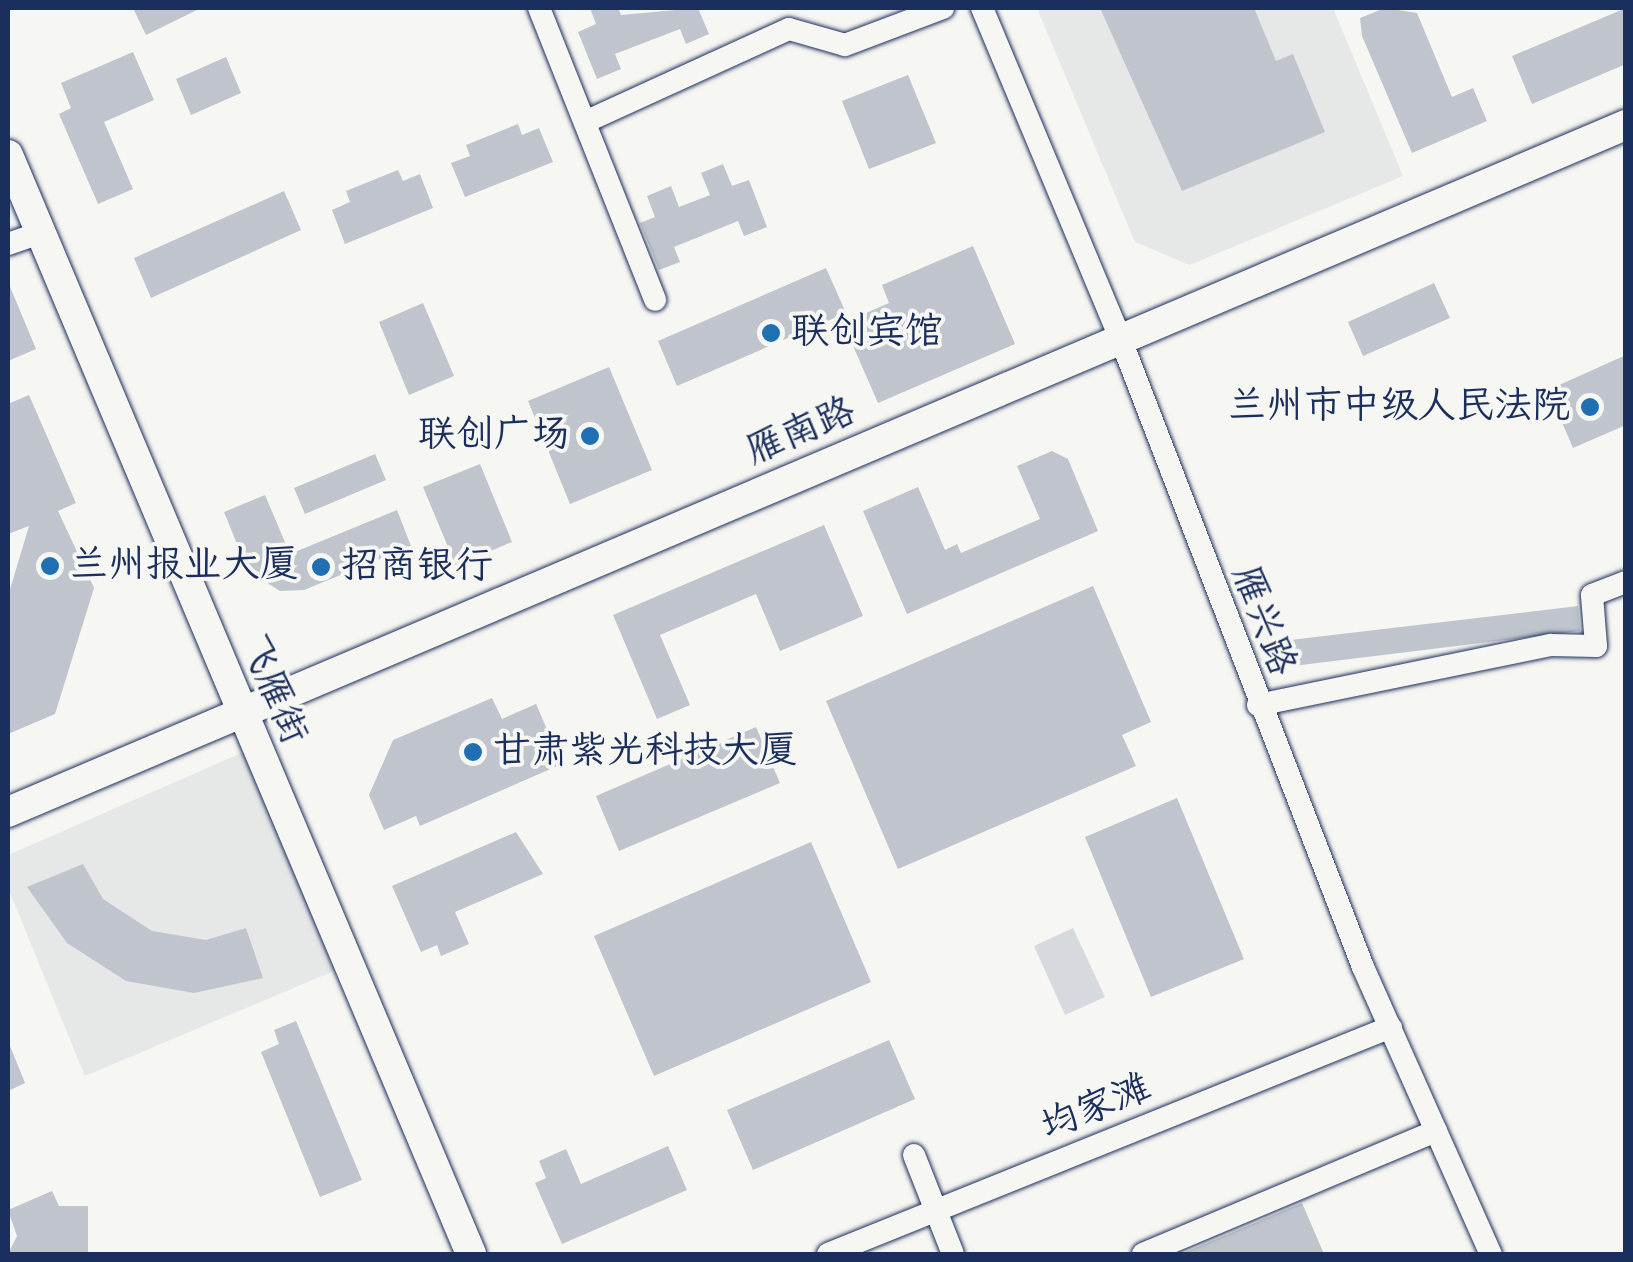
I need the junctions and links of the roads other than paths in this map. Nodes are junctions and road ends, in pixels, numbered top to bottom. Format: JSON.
{"nodes":[{"id":1,"x":540,"y":8,"type":"edge"},
{"id":2,"x":943,"y":8,"type":"edge"},
{"id":3,"x":982,"y":8,"type":"edge"},
{"id":4,"x":585,"y":122,"type":"junction"},
{"id":5,"x":1626,"y":126,"type":"edge"},
{"id":6,"x":8,"y":154,"type":"edge"},
{"id":7,"x":40,"y":233,"type":"junction"},
{"id":8,"x":8,"y":244,"type":"edge"},
{"id":9,"x":655,"y":300,"type":"dead end"},
{"id":10,"x":1121,"y":340,"type":"junction"},
{"id":11,"x":1626,"y":582,"type":"edge"},
{"id":12,"x":1258,"y":704,"type":"junction"},
{"id":13,"x":239,"y":714,"type":"junction"},
{"id":14,"x":8,"y":812,"type":"edge"},
{"id":15,"x":1391,"y":1028,"type":"junction"},
{"id":16,"x":1436,"y":1131,"type":"junction"},
{"id":17,"x":914,"y":1155,"type":"dead end"},
{"id":18,"x":936,"y":1210,"type":"junction"},
{"id":19,"x":471,"y":1254,"type":"edge"},
{"id":20,"x":828,"y":1254,"type":"edge"},
{"id":21,"x":953,"y":1254,"type":"edge"},
{"id":22,"x":1144,"y":1254,"type":"edge"},
{"id":23,"x":1491,"y":1254,"type":"edge"}],
"edges":[{"from":1,"to":4,"type":"street"},
{"from":2,"to":4,"type":"street"},
{"from":3,"to":10,"type":"street","name":"雁兴路"},
{"from":4,"to":9,"type":"street"},
{"from":5,"to":10,"type":"main road","name":"雁南路"},
{"from":6,"to":7,"type":"main road","name":"飞雁街"},
{"from":7,"to":8,"type":"street"},
{"from":7,"to":13,"type":"main road","name":"飞雁街"},
{"from":10,"to":12,"type":"street","name":"雁兴路"},
{"from":10,"to":13,"type":"main road","name":"雁南路"},
{"from":11,"to":12,"type":"street"},
{"from":12,"to":15,"type":"street","name":"雁兴路"},
{"from":13,"to":14,"type":"main road","name":"雁南路"},
{"from":13,"to":19,"type":"main road","name":"飞雁街"},
{"from":15,"to":16,"type":"street","name":"雁兴路"},
{"from":15,"to":18,"type":"street","name":"均家滩"},
{"from":16,"to":22,"type":"street"},
{"from":16,"to":23,"type":"street","name":"雁兴路"},
{"from":17,"to":18,"type":"street"},
{"from":18,"to":20,"type":"street","name":"均家滩"},
{"from":18,"to":21,"type":"street"}]}
